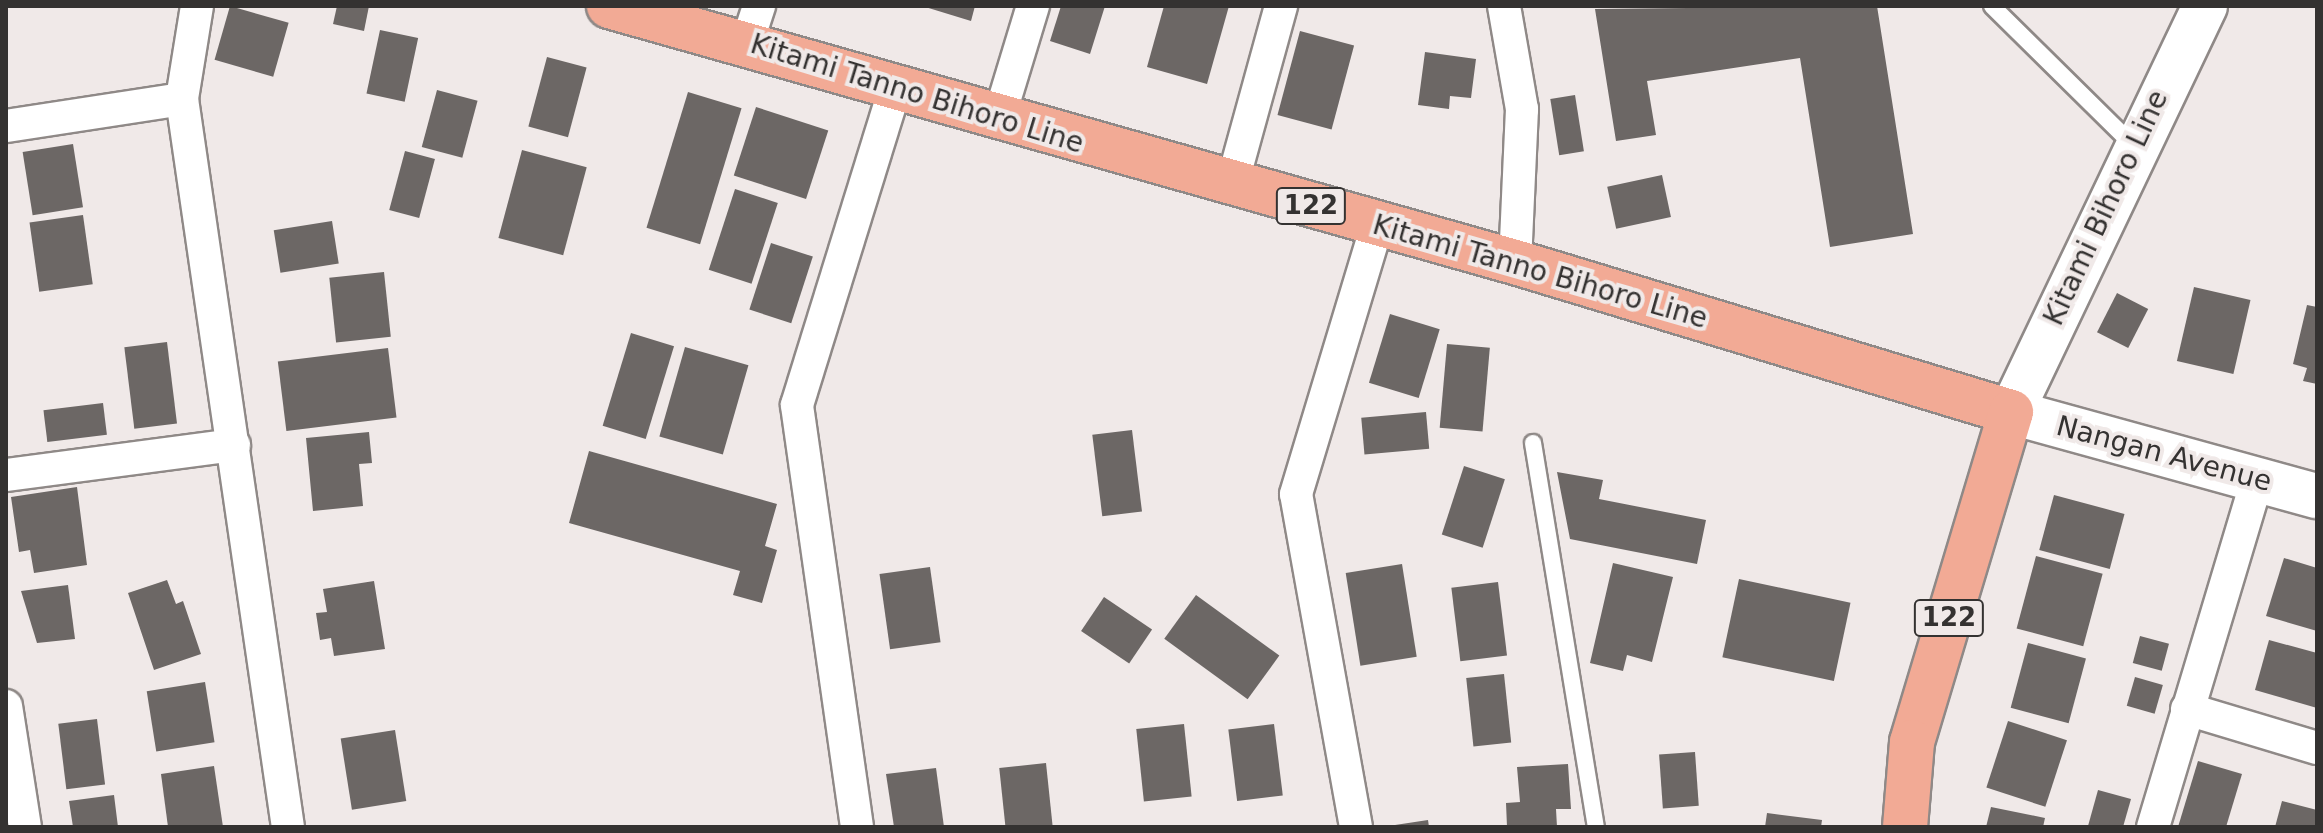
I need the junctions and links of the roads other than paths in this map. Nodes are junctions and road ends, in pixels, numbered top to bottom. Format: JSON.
{"nodes":[{"id":1,"x":197,"y":6,"type":"edge"},
{"id":2,"x":609,"y":6,"type":"edge"},
{"id":3,"x":1033,"y":6,"type":"edge"},
{"id":4,"x":1281,"y":6,"type":"edge"},
{"id":5,"x":1504,"y":6,"type":"edge"},
{"id":6,"x":1992,"y":6,"type":"edge"},
{"id":7,"x":2205,"y":6,"type":"edge"},
{"id":8,"x":753,"y":25,"type":"edge"},
{"id":9,"x":894,"y":91,"type":"junction"},
{"id":10,"x":182,"y":99,"type":"junction"},
{"id":11,"x":998,"y":121,"type":"junction"},
{"id":12,"x":6,"y":126,"type":"edge"},
{"id":13,"x":2134,"y":146,"type":"junction"},
{"id":14,"x":1232,"y":184,"type":"junction"},
{"id":15,"x":1377,"y":225,"type":"junction"},
{"id":16,"x":1515,"y":262,"type":"junction"},
{"id":17,"x":2011,"y":412,"type":"junction"},
{"id":18,"x":1533,"y":443,"type":"dead end"},
{"id":19,"x":234,"y":445,"type":"junction"},
{"id":20,"x":6,"y":475,"type":"edge"},
{"id":21,"x":2258,"y":478,"type":"junction"},
{"id":22,"x":2317,"y":496,"type":"edge"},
{"id":23,"x":6,"y":706,"type":"edge"},
{"id":24,"x":2187,"y":709,"type":"junction"},
{"id":25,"x":2317,"y":748,"type":"edge"},
{"id":26,"x":1352,"y":826,"type":"edge"},
{"id":27,"x":25,"y":827,"type":"edge"},
{"id":28,"x":288,"y":827,"type":"edge"},
{"id":29,"x":857,"y":827,"type":"edge"},
{"id":30,"x":1596,"y":827,"type":"edge"},
{"id":31,"x":1905,"y":827,"type":"edge"},
{"id":32,"x":2153,"y":827,"type":"edge"}],
"edges":[{"from":1,"to":10,"type":"street"},
{"from":2,"to":8,"type":"main road","name":"Kitami Tanno Bihoro Line","number":"122"},
{"from":3,"to":11,"type":"street"},
{"from":4,"to":14,"type":"street"},
{"from":5,"to":16,"type":"street"},
{"from":6,"to":13,"type":"lane"},
{"from":7,"to":13,"type":"main road","name":"Kitami Bihoro Line"},
{"from":8,"to":9,"type":"main road","name":"Kitami Tanno Bihoro Line","number":"122"},
{"from":9,"to":11,"type":"main road","name":"Kitami Tanno Bihoro Line","number":"122"},
{"from":9,"to":29,"type":"street"},
{"from":10,"to":12,"type":"street"},
{"from":10,"to":19,"type":"street"},
{"from":11,"to":14,"type":"main road","name":"Kitami Tanno Bihoro Line","number":"122"},
{"from":13,"to":17,"type":"main road","name":"Kitami Bihoro Line"},
{"from":14,"to":15,"type":"main road","name":"Kitami Tanno Bihoro Line","number":"122"},
{"from":15,"to":16,"type":"main road","name":"Kitami Tanno Bihoro Line","number":"122"},
{"from":15,"to":26,"type":"street"},
{"from":16,"to":17,"type":"main road","name":"Kitami Tanno Bihoro Line","number":"122"},
{"from":17,"to":21,"type":"main road","name":"Nangan Avenue"},
{"from":17,"to":31,"type":"main road","number":"122"},
{"from":18,"to":30,"type":"lane"},
{"from":19,"to":20,"type":"street"},
{"from":19,"to":28,"type":"street"},
{"from":21,"to":22,"type":"main road","name":"Nangan Avenue"},
{"from":21,"to":24,"type":"street"},
{"from":23,"to":27,"type":"street"},
{"from":24,"to":25,"type":"street"},
{"from":24,"to":32,"type":"street"}]}
